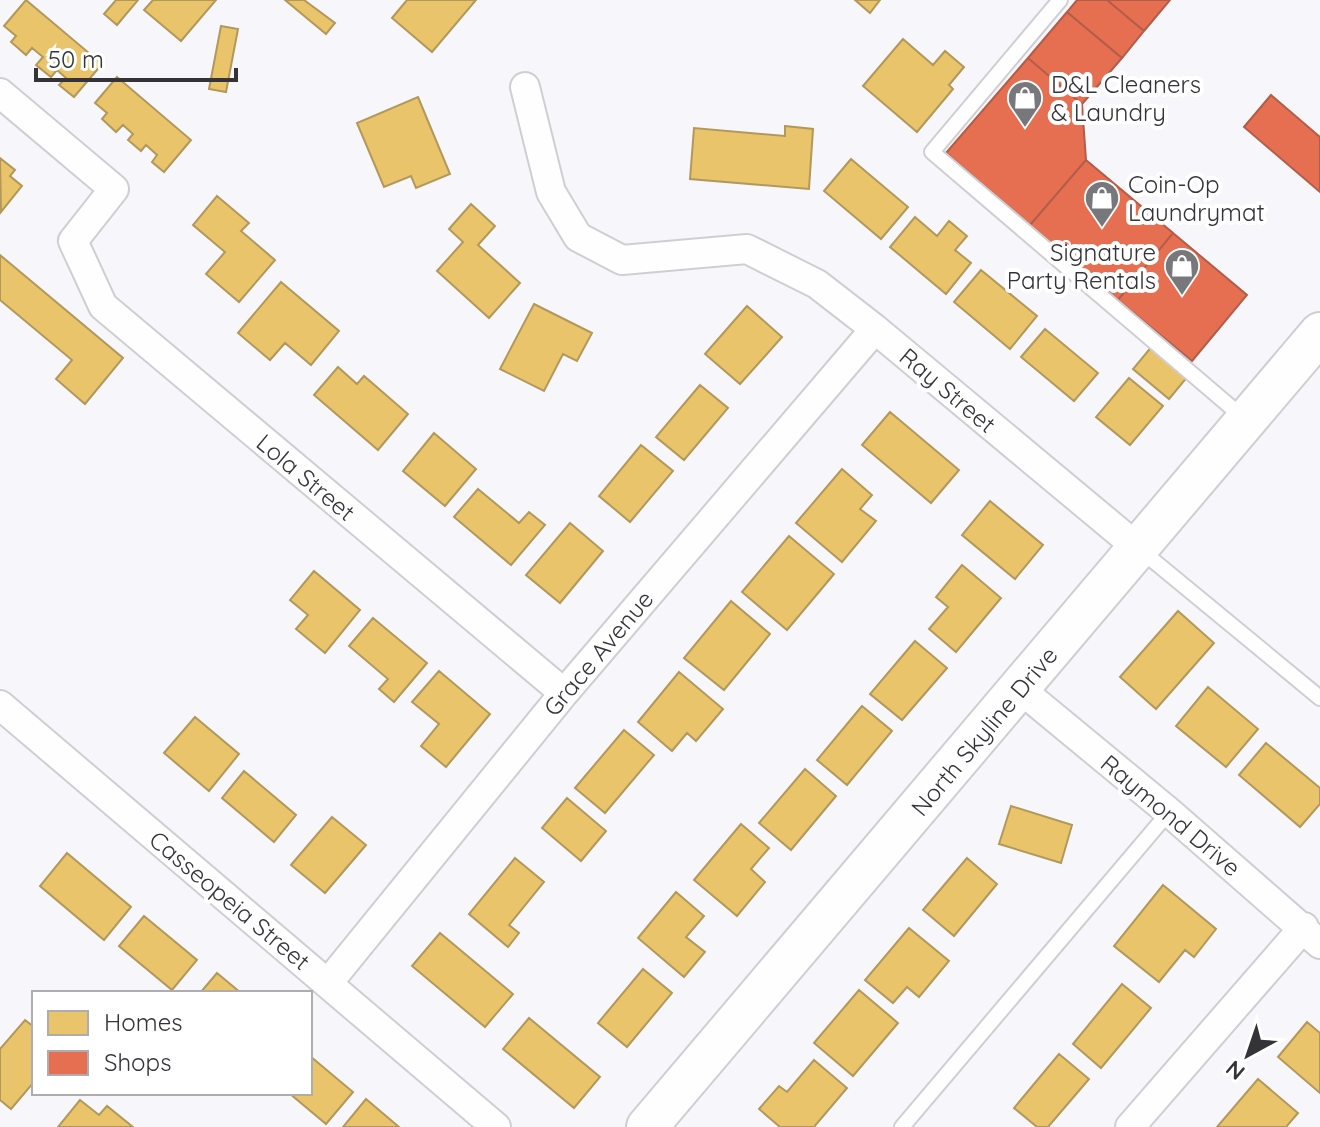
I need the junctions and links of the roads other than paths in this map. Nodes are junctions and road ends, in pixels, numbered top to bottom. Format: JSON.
{"nodes":[{"id":1,"x":1060,"y":0,"type":"edge"},
{"id":2,"x":525,"y":87,"type":"dead end"},
{"id":3,"x":0,"y":93,"type":"edge"},
{"id":4,"x":875,"y":329,"type":"junction"},
{"id":5,"x":1320,"y":333,"type":"edge"},
{"id":6,"x":1246,"y":420,"type":"junction"},
{"id":7,"x":1138,"y":548,"type":"junction"},
{"id":8,"x":1020,"y":689,"type":"junction"},
{"id":9,"x":564,"y":693,"type":"junction"},
{"id":10,"x":1320,"y":698,"type":"edge"},
{"id":11,"x":0,"y":705,"type":"edge"},
{"id":12,"x":1169,"y":812,"type":"junction"},
{"id":13,"x":1312,"y":936,"type":"edge"},
{"id":14,"x":328,"y":983,"type":"junction"},
{"id":15,"x":496,"y":1127,"type":"edge"},
{"id":16,"x":647,"y":1127,"type":"edge"},
{"id":17,"x":902,"y":1127,"type":"edge"},
{"id":18,"x":1130,"y":1127,"type":"edge"}],
"edges":[{"from":1,"to":6,"type":"lane"},
{"from":2,"to":4,"type":"street","name":"Ray Street"},
{"from":3,"to":9,"type":"street","name":"Lola Street"},
{"from":4,"to":7,"type":"street","name":"Ray Street"},
{"from":4,"to":9,"type":"street","name":"Grace Avenue"},
{"from":5,"to":6,"type":"main road","name":"North Skyline Drive"},
{"from":6,"to":7,"type":"main road","name":"North Skyline Drive"},
{"from":7,"to":8,"type":"main road","name":"North Skyline Drive"},
{"from":7,"to":10,"type":"lane"},
{"from":8,"to":12,"type":"street","name":"Raymond Drive"},
{"from":8,"to":16,"type":"main road","name":"North Skyline Drive"},
{"from":9,"to":14,"type":"street","name":"Grace Avenue"},
{"from":11,"to":14,"type":"street","name":"Casseopeia Street"},
{"from":12,"to":13,"type":"street","name":"Raymond Drive"},
{"from":12,"to":17,"type":"lane"},
{"from":13,"to":18,"type":"street"},
{"from":14,"to":15,"type":"street","name":"Casseopeia Street"}]}
